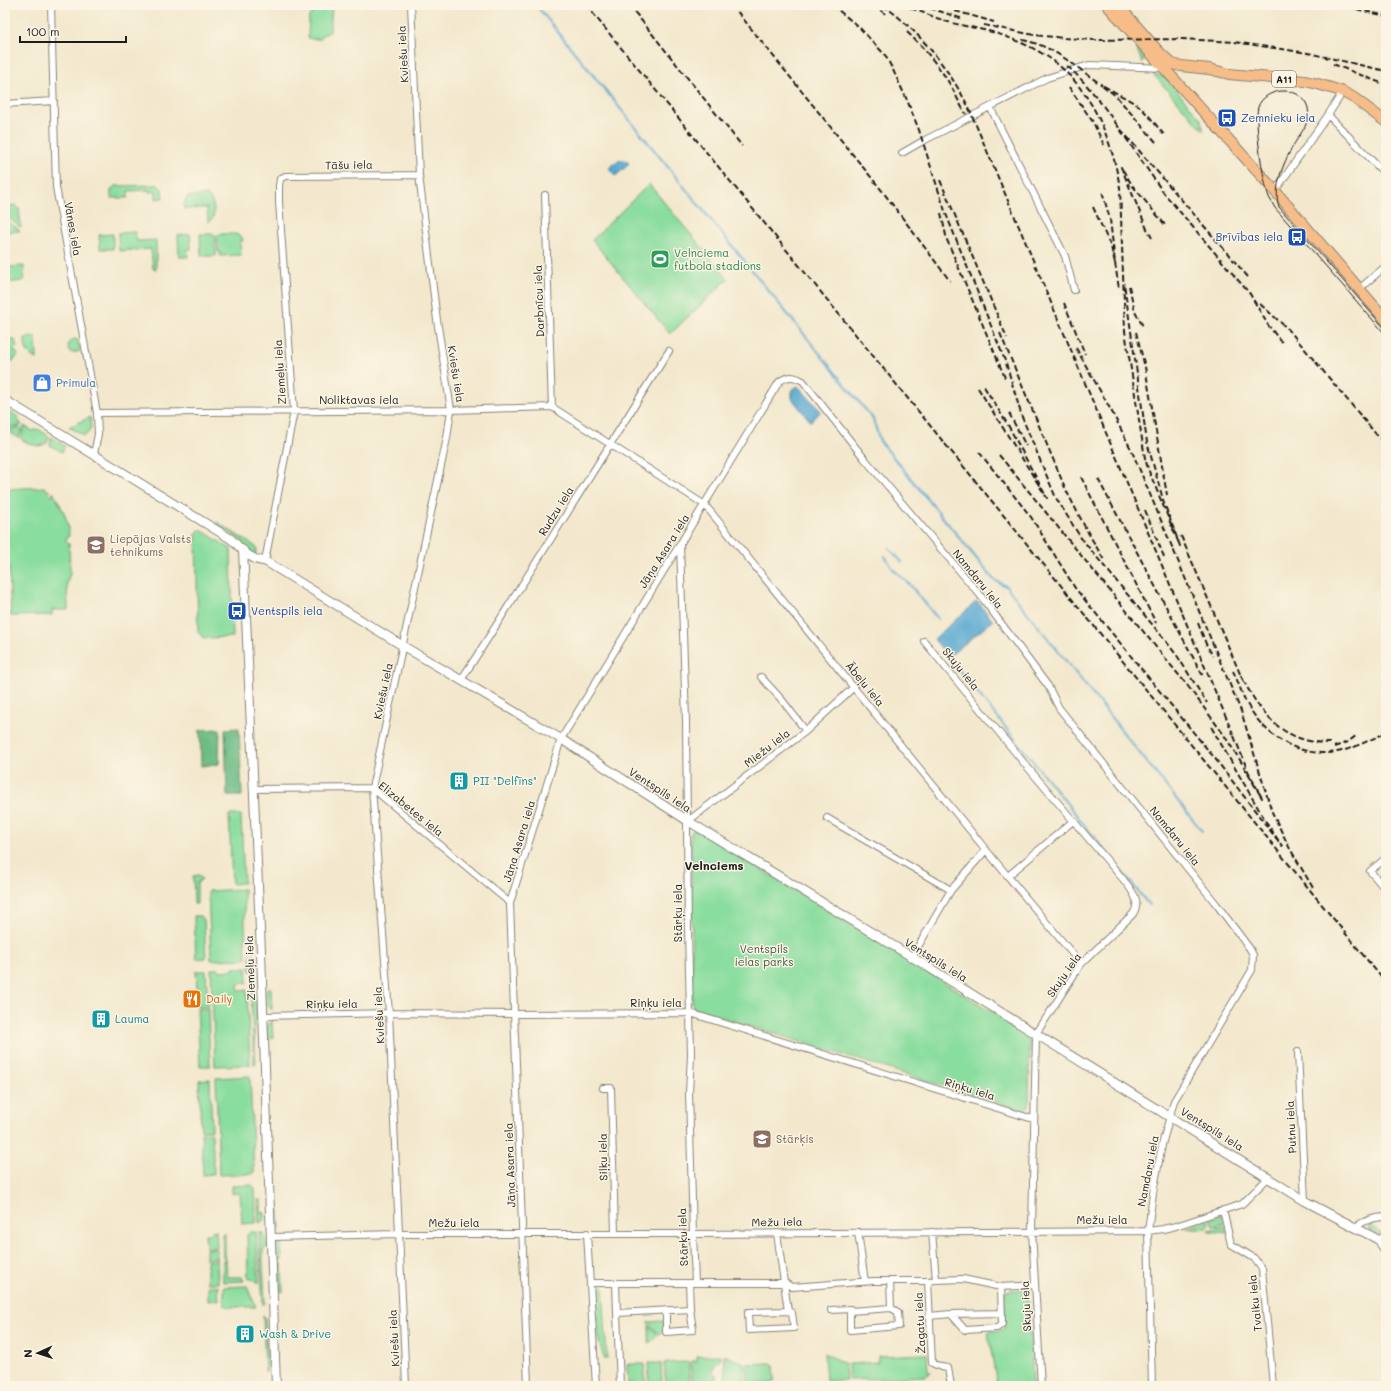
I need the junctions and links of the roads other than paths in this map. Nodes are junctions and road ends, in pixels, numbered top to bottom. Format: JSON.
{"nodes":[{"id":1,"x":51,"y":5,"type":"edge"},
{"id":2,"x":411,"y":5,"type":"edge"},
{"id":3,"x":1107,"y":5,"type":"edge"},
{"id":4,"x":1118,"y":5,"type":"edge"},
{"id":5,"x":1168,"y":66,"type":"junction"},
{"id":6,"x":1341,"y":91,"type":"junction"},
{"id":7,"x":54,"y":101,"type":"junction"},
{"id":8,"x":5,"y":104,"type":"edge"},
{"id":9,"x":990,"y":107,"type":"junction"},
{"id":10,"x":1328,"y":115,"type":"junction"},
{"id":11,"x":1386,"y":122,"type":"edge"},
{"id":12,"x":902,"y":153,"type":"dead end"},
{"id":13,"x":419,"y":175,"type":"junction"},
{"id":14,"x":1386,"y":175,"type":"edge"},
{"id":15,"x":280,"y":179,"type":"joint"},
{"id":16,"x":1275,"y":191,"type":"junction"},
{"id":17,"x":545,"y":195,"type":"dead end"},
{"id":18,"x":1386,"y":266,"type":"edge"},
{"id":19,"x":1359,"y":289,"type":"junction"},
{"id":20,"x":1074,"y":290,"type":"dead end"},
{"id":21,"x":1386,"y":320,"type":"edge"},
{"id":22,"x":669,"y":351,"type":"dead end"},
{"id":23,"x":794,"y":376,"type":"joint"},
{"id":24,"x":5,"y":400,"type":"edge"},
{"id":25,"x":552,"y":407,"type":"junction"},
{"id":26,"x":451,"y":410,"type":"junction"},
{"id":27,"x":294,"y":411,"type":"junction"},
{"id":28,"x":97,"y":413,"type":"junction"},
{"id":29,"x":610,"y":443,"type":"junction"},
{"id":30,"x":94,"y":454,"type":"junction"},
{"id":31,"x":705,"y":505,"type":"junction"},
{"id":32,"x":680,"y":544,"type":"junction"},
{"id":33,"x":243,"y":550,"type":"junction"},
{"id":34,"x":265,"y":561,"type":"junction"},
{"id":35,"x":924,"y":641,"type":"dead end"},
{"id":36,"x":403,"y":646,"type":"junction"},
{"id":37,"x":761,"y":677,"type":"dead end"},
{"id":38,"x":461,"y":680,"type":"junction"},
{"id":39,"x":854,"y":687,"type":"junction"},
{"id":40,"x":806,"y":731,"type":"junction"},
{"id":41,"x":561,"y":739,"type":"junction"},
{"id":42,"x":372,"y":788,"type":"junction"},
{"id":43,"x":253,"y":789,"type":"junction"},
{"id":44,"x":827,"y":818,"type":"dead end"},
{"id":45,"x":688,"y":821,"type":"junction"},
{"id":46,"x":1073,"y":821,"type":"junction"},
{"id":47,"x":986,"y":850,"type":"junction"},
{"id":48,"x":1386,"y":858,"type":"edge"},
{"id":49,"x":1008,"y":876,"type":"junction"},
{"id":50,"x":951,"y":890,"type":"junction"},
{"id":51,"x":1386,"y":890,"type":"edge"},
{"id":52,"x":510,"y":903,"type":"junction"},
{"id":53,"x":912,"y":957,"type":"junction"},
{"id":54,"x":1081,"y":964,"type":"junction"},
{"id":55,"x":389,"y":1013,"type":"junction"},
{"id":56,"x":690,"y":1013,"type":"junction"},
{"id":57,"x":515,"y":1014,"type":"junction"},
{"id":58,"x":263,"y":1016,"type":"junction"},
{"id":59,"x":1036,"y":1034,"type":"junction"},
{"id":60,"x":1298,"y":1052,"type":"dead end"},
{"id":61,"x":603,"y":1088,"type":"dead end"},
{"id":62,"x":1169,"y":1116,"type":"junction"},
{"id":63,"x":1033,"y":1119,"type":"junction"},
{"id":64,"x":1269,"y":1177,"type":"junction"},
{"id":65,"x":1305,"y":1200,"type":"junction"},
{"id":66,"x":1224,"y":1210,"type":"junction"},
{"id":67,"x":1386,"y":1217,"type":"edge"},
{"id":68,"x":1355,"y":1227,"type":"junction"},
{"id":69,"x":1032,"y":1231,"type":"junction"},
{"id":70,"x":1148,"y":1231,"type":"junction"},
{"id":71,"x":858,"y":1232,"type":"junction"},
{"id":72,"x":932,"y":1232,"type":"junction"},
{"id":73,"x":587,"y":1233,"type":"junction"},
{"id":74,"x":777,"y":1233,"type":"junction"},
{"id":75,"x":399,"y":1234,"type":"junction"},
{"id":76,"x":522,"y":1234,"type":"junction"},
{"id":77,"x":615,"y":1234,"type":"junction"},
{"id":78,"x":693,"y":1234,"type":"junction"},
{"id":79,"x":1386,"y":1234,"type":"edge"},
{"id":80,"x":271,"y":1237,"type":"junction"},
{"id":81,"x":1379,"y":1240,"type":"junction"},
{"id":82,"x":1386,"y":1252,"type":"edge"},
{"id":83,"x":928,"y":1280,"type":"junction"},
{"id":84,"x":936,"y":1280,"type":"junction"},
{"id":85,"x":890,"y":1281,"type":"junction"},
{"id":86,"x":866,"y":1282,"type":"junction"},
{"id":87,"x":590,"y":1283,"type":"junction"},
{"id":88,"x":616,"y":1283,"type":"junction"},
{"id":89,"x":692,"y":1283,"type":"junction"},
{"id":90,"x":785,"y":1283,"type":"junction"},
{"id":91,"x":1035,"y":1285,"type":"junction"},
{"id":92,"x":1001,"y":1287,"type":"junction"},
{"id":93,"x":891,"y":1308,"type":"junction"},
{"id":94,"x":690,"y":1309,"type":"junction"},
{"id":95,"x":666,"y":1310,"type":"junction"},
{"id":96,"x":831,"y":1310,"type":"dead end"},
{"id":97,"x":788,"y":1311,"type":"junction"},
{"id":98,"x":850,"y":1311,"type":"junction"},
{"id":99,"x":617,"y":1313,"type":"junction"},
{"id":100,"x":1002,"y":1313,"type":"junction"},
{"id":101,"x":951,"y":1314,"type":"junction"},
{"id":102,"x":929,"y":1316,"type":"junction"},
{"id":103,"x":276,"y":1386,"type":"edge"},
{"id":104,"x":406,"y":1386,"type":"edge"},
{"id":105,"x":528,"y":1386,"type":"edge"},
{"id":106,"x":596,"y":1386,"type":"edge"},
{"id":107,"x":620,"y":1386,"type":"edge"},
{"id":108,"x":951,"y":1386,"type":"edge"},
{"id":109,"x":1040,"y":1386,"type":"edge"},
{"id":110,"x":1152,"y":1386,"type":"edge"},
{"id":111,"x":1273,"y":1386,"type":"edge"}],
"edges":[{"from":1,"to":7,"type":"street","name":"Vānes iela"},
{"from":2,"to":13,"type":"street","name":"Kviešu iela"},
{"from":3,"to":5,"type":"highway"},
{"from":4,"to":5,"type":"highway"},
{"from":5,"to":6,"type":"highway","number":"A11"},
{"from":5,"to":9,"type":"street"},
{"from":5,"to":16,"type":"highway"},
{"from":6,"to":10,"type":"street"},
{"from":6,"to":11,"type":"highway","number":"A11"},
{"from":7,"to":8,"type":"street"},
{"from":7,"to":28,"type":"street","name":"Vānes iela"},
{"from":9,"to":12,"type":"street"},
{"from":9,"to":20,"type":"street"},
{"from":10,"to":14,"type":"street"},
{"from":10,"to":16,"type":"street"},
{"from":13,"to":15,"type":"street","name":"Tāšu iela"},
{"from":13,"to":26,"type":"street","name":"Kviešu iela"},
{"from":15,"to":27,"type":"street","name":"Ziemeļu iela"},
{"from":16,"to":19,"type":"highway"},
{"from":17,"to":25,"type":"street","name":"Darbnīcu iela"},
{"from":18,"to":19,"type":"street"},
{"from":19,"to":21,"type":"highway"},
{"from":22,"to":29,"type":"street","name":"Rudzu iela"},
{"from":23,"to":31,"type":"street","name":"Jāņa Asara iela"},
{"from":23,"to":62,"type":"street","name":"Namdaru iela"},
{"from":24,"to":30,"type":"street","name":"Ventspils iela"},
{"from":25,"to":26,"type":"street","name":"Noliktavas iela"},
{"from":25,"to":29,"type":"street"},
{"from":26,"to":27,"type":"street","name":"Noliktavas iela"},
{"from":26,"to":36,"type":"street","name":"Kviešu iela"},
{"from":27,"to":28,"type":"street","name":"Noliktavas iela"},
{"from":27,"to":34,"type":"street","name":"Ziemeļu iela"},
{"from":28,"to":30,"type":"street","name":"Vānes iela"},
{"from":29,"to":31,"type":"street","name":"Ābeļu iela"},
{"from":29,"to":38,"type":"street","name":"Rudzu iela"},
{"from":30,"to":33,"type":"street","name":"Ventspils iela"},
{"from":31,"to":32,"type":"street","name":"Jāņa Asara iela"},
{"from":31,"to":39,"type":"street","name":"Ābeļu iela"},
{"from":32,"to":41,"type":"street","name":"Jāņa Asara iela"},
{"from":32,"to":45,"type":"street","name":"Stārķu iela"},
{"from":33,"to":34,"type":"street","name":"Ventspils iela"},
{"from":33,"to":43,"type":"street","name":"Ziemeļu iela"},
{"from":34,"to":36,"type":"street","name":"Ventspils iela"},
{"from":35,"to":46,"type":"street","name":"Skuju iela"},
{"from":36,"to":38,"type":"street","name":"Ventspils iela"},
{"from":36,"to":42,"type":"street","name":"Kviešu iela"},
{"from":37,"to":40,"type":"street"},
{"from":38,"to":41,"type":"street","name":"Ventspils iela"},
{"from":39,"to":40,"type":"street","name":"Miežu iela"},
{"from":39,"to":47,"type":"street","name":"Ābeļu iela"},
{"from":40,"to":45,"type":"street","name":"Miežu iela"},
{"from":41,"to":45,"type":"street","name":"Ventspils iela"},
{"from":41,"to":52,"type":"street","name":"Jāņa Asara iela"},
{"from":42,"to":43,"type":"street","name":"Elizabetes iela"},
{"from":42,"to":52,"type":"street","name":"Elizabetes iela"},
{"from":42,"to":55,"type":"street","name":"Kviešu iela"},
{"from":43,"to":58,"type":"street","name":"Ziemeļu iela"},
{"from":44,"to":50,"type":"street"},
{"from":45,"to":53,"type":"street","name":"Ventspils iela"},
{"from":45,"to":56,"type":"street","name":"Stārķu iela"},
{"from":46,"to":49,"type":"street"},
{"from":46,"to":54,"type":"street","name":"Skuju iela"},
{"from":47,"to":49,"type":"street","name":"Ābeļu iela"},
{"from":47,"to":50,"type":"street"},
{"from":48,"to":51,"type":"street"},
{"from":49,"to":54,"type":"street","name":"Ābeļu iela"},
{"from":50,"to":53,"type":"street"},
{"from":52,"to":57,"type":"street","name":"Jāņa Asara iela"},
{"from":53,"to":59,"type":"street","name":"Ventspils iela"},
{"from":54,"to":59,"type":"street","name":"Skuju iela"},
{"from":55,"to":57,"type":"street","name":"Riņķu iela"},
{"from":55,"to":58,"type":"street","name":"Riņķu iela"},
{"from":55,"to":75,"type":"street","name":"Kviešu iela"},
{"from":56,"to":57,"type":"street","name":"Riņķu iela"},
{"from":56,"to":63,"type":"street","name":"Riņķu iela"},
{"from":56,"to":78,"type":"street","name":"Stārķu iela"},
{"from":57,"to":76,"type":"street","name":"Jāņa Asara iela"},
{"from":58,"to":80,"type":"street","name":"Ziemeļu iela"},
{"from":59,"to":62,"type":"street","name":"Ventspils iela"},
{"from":59,"to":63,"type":"street","name":"Skuju iela"},
{"from":60,"to":65,"type":"street","name":"Putnu iela"},
{"from":61,"to":77,"type":"street","name":"Siļķu iela"},
{"from":62,"to":64,"type":"street","name":"Ventspils iela"},
{"from":62,"to":70,"type":"street","name":"Namdaru iela"},
{"from":63,"to":69,"type":"street","name":"Skuju iela"},
{"from":64,"to":65,"type":"street","name":"Ventspils iela"},
{"from":64,"to":66,"type":"street","name":"Mežu iela"},
{"from":65,"to":68,"type":"street"},
{"from":66,"to":70,"type":"street","name":"Mežu iela"},
{"from":66,"to":111,"type":"street","name":"Tvaiku iela"},
{"from":67,"to":68,"type":"street"},
{"from":68,"to":81,"type":"street"},
{"from":69,"to":70,"type":"street","name":"Mežu iela"},
{"from":69,"to":72,"type":"street","name":"Mežu iela"},
{"from":69,"to":91,"type":"street","name":"Skuju iela"},
{"from":70,"to":110,"type":"street","name":"Namdaru iela"},
{"from":71,"to":72,"type":"street","name":"Mežu iela"},
{"from":71,"to":74,"type":"street","name":"Mežu iela"},
{"from":71,"to":86,"type":"street"},
{"from":72,"to":84,"type":"street"},
{"from":73,"to":76,"type":"street","name":"Mežu iela"},
{"from":73,"to":77,"type":"street","name":"Mežu iela"},
{"from":73,"to":87,"type":"street"},
{"from":74,"to":78,"type":"street","name":"Mežu iela"},
{"from":74,"to":90,"type":"street"},
{"from":75,"to":76,"type":"street","name":"Mežu iela"},
{"from":75,"to":80,"type":"street","name":"Mežu iela"},
{"from":75,"to":104,"type":"street","name":"Kviešu iela"},
{"from":76,"to":105,"type":"street","name":"Jāņa Asara iela"},
{"from":77,"to":78,"type":"street","name":"Mežu iela"},
{"from":78,"to":89,"type":"street","name":"Stārķu iela"},
{"from":79,"to":81,"type":"street"},
{"from":80,"to":103,"type":"street","name":"Ziemeļu iela"},
{"from":81,"to":82,"type":"street"},
{"from":83,"to":84,"type":"street","name":"Žagatu iela"},
{"from":83,"to":85,"type":"street"},
{"from":83,"to":102,"type":"street","name":"Žagatu iela"},
{"from":84,"to":92,"type":"street","name":"Žagatu iela"},
{"from":85,"to":86,"type":"street"},
{"from":85,"to":93,"type":"street"},
{"from":86,"to":90,"type":"street"},
{"from":87,"to":88,"type":"street"},
{"from":87,"to":106,"type":"street"},
{"from":88,"to":89,"type":"street"},
{"from":88,"to":99,"type":"street"},
{"from":89,"to":90,"type":"street"},
{"from":89,"to":94,"type":"street","name":"Stārķu iela"},
{"from":90,"to":97,"type":"street"},
{"from":91,"to":92,"type":"street","name":"Žagatu iela"},
{"from":91,"to":109,"type":"street","name":"Skuju iela"},
{"from":92,"to":100,"type":"street"},
{"from":93,"to":98,"type":"street"},
{"from":93,"to":98,"type":"street"},
{"from":94,"to":95,"type":"street"},
{"from":94,"to":95,"type":"street","name":"Stārķu iela"},
{"from":95,"to":99,"type":"street"},
{"from":96,"to":98,"type":"street"},
{"from":97,"to":97,"type":"street"},
{"from":99,"to":107,"type":"street"},
{"from":100,"to":101,"type":"street"},
{"from":100,"to":101,"type":"street"},
{"from":101,"to":102,"type":"street"},
{"from":102,"to":108,"type":"street","name":"Žagatu iela"}]}
